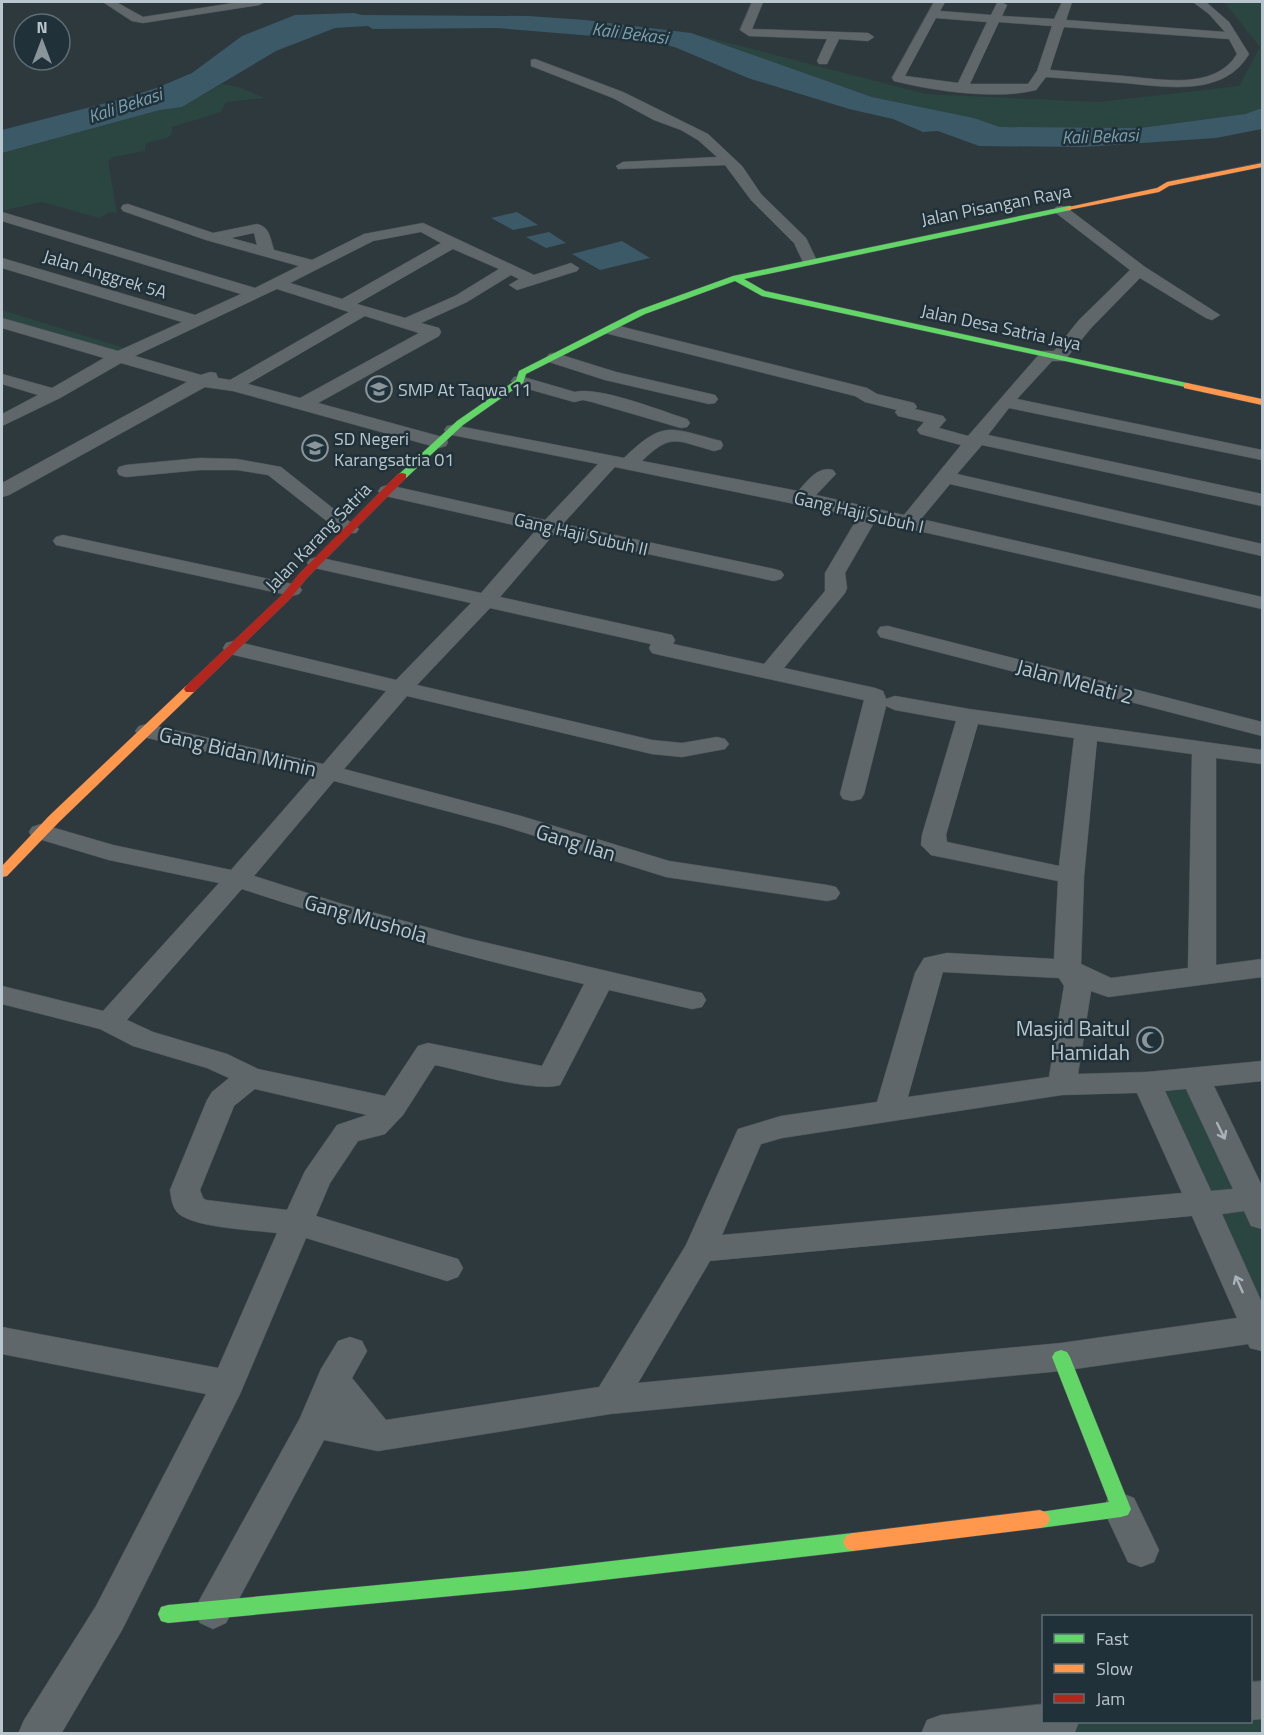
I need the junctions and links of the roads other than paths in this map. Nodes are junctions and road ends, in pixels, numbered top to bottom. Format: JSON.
{"nodes":[{"id":1,"x":109,"y":2,"type":"edge"},
{"id":2,"x":259,"y":2,"type":"edge"},
{"id":3,"x":757,"y":2,"type":"edge"},
{"id":4,"x":939,"y":2,"type":"edge"},
{"id":5,"x":1002,"y":2,"type":"edge"},
{"id":6,"x":1199,"y":2,"type":"edge"},
{"id":7,"x":1068,"y":6,"type":"edge"},
{"id":8,"x":931,"y":14,"type":"junction"},
{"id":9,"x":1198,"y":17,"type":"dead end"},
{"id":10,"x":995,"y":18,"type":"junction"},
{"id":11,"x":1220,"y":19,"type":"junction"},
{"id":12,"x":1059,"y":23,"type":"junction"},
{"id":13,"x":835,"y":35,"type":"junction"},
{"id":14,"x":868,"y":36,"type":"dead end"},
{"id":15,"x":1234,"y":36,"type":"junction"},
{"id":16,"x":823,"y":61,"type":"dead end"},
{"id":17,"x":535,"y":63,"type":"dead end"},
{"id":18,"x":1196,"y":68,"type":"dead end"},
{"id":19,"x":1231,"y":70,"type":"junction"},
{"id":20,"x":1042,"y":73,"type":"junction"},
{"id":21,"x":962,"y":87,"type":"junction"},
{"id":22,"x":729,"y":161,"type":"junction"},
{"id":23,"x":1263,"y":165,"type":"edge"},
{"id":24,"x":623,"y":166,"type":"dead end"},
{"id":25,"x":129,"y":208,"type":"dead end"},
{"id":26,"x":1061,"y":210,"type":"junction"},
{"id":27,"x":2,"y":216,"type":"edge"},
{"id":28,"x":452,"y":243,"type":"junction"},
{"id":29,"x":809,"y":261,"type":"junction"},
{"id":30,"x":2,"y":263,"type":"edge"},
{"id":31,"x":313,"y":265,"type":"junction"},
{"id":32,"x":510,"y":268,"type":"junction"},
{"id":33,"x":571,"y":268,"type":"dead end"},
{"id":34,"x":1139,"y":270,"type":"junction"},
{"id":35,"x":736,"y":278,"type":"junction"},
{"id":36,"x":533,"y":281,"type":"junction"},
{"id":37,"x":276,"y":284,"type":"junction"},
{"id":38,"x":255,"y":293,"type":"junction"},
{"id":39,"x":462,"y":299,"type":"junction"},
{"id":40,"x":343,"y":305,"type":"junction"},
{"id":41,"x":2,"y":310,"type":"edge"},
{"id":42,"x":362,"y":311,"type":"junction"},
{"id":43,"x":1212,"y":315,"type":"dead end"},
{"id":44,"x":197,"y":321,"type":"junction"},
{"id":45,"x":2,"y":323,"type":"edge"},
{"id":46,"x":406,"y":323,"type":"junction"},
{"id":47,"x":611,"y":329,"type":"junction"},
{"id":48,"x":134,"y":351,"type":"junction"},
{"id":49,"x":1053,"y":356,"type":"junction"},
{"id":50,"x":117,"y":358,"type":"junction"},
{"id":51,"x":555,"y":358,"type":"junction"},
{"id":52,"x":2,"y":379,"type":"edge"},
{"id":53,"x":520,"y":381,"type":"junction"},
{"id":54,"x":218,"y":382,"type":"junction"},
{"id":55,"x":54,"y":394,"type":"junction"},
{"id":56,"x":709,"y":399,"type":"dead end"},
{"id":57,"x":1005,"y":402,"type":"junction"},
{"id":58,"x":1263,"y":402,"type":"edge"},
{"id":59,"x":303,"y":404,"type":"junction"},
{"id":60,"x":2,"y":421,"type":"edge"},
{"id":61,"x":681,"y":423,"type":"dead end"},
{"id":62,"x":446,"y":436,"type":"junction"},
{"id":63,"x":975,"y":440,"type":"junction"},
{"id":64,"x":714,"y":445,"type":"dead end"},
{"id":65,"x":1263,"y":455,"type":"edge"},
{"id":66,"x":619,"y":463,"type":"junction"},
{"id":67,"x":126,"y":471,"type":"dead end"},
{"id":68,"x":826,"y":474,"type":"dead end"},
{"id":69,"x":946,"y":477,"type":"junction"},
{"id":70,"x":388,"y":491,"type":"junction"},
{"id":71,"x":3,"y":492,"type":"edge"},
{"id":72,"x":802,"y":498,"type":"junction"},
{"id":73,"x":1263,"y":500,"type":"edge"},
{"id":74,"x":870,"y":513,"type":"junction"},
{"id":75,"x":908,"y":523,"type":"junction"},
{"id":76,"x":549,"y":527,"type":"junction"},
{"id":77,"x":349,"y":529,"type":"junction"},
{"id":78,"x":63,"y":541,"type":"dead end"},
{"id":79,"x":1263,"y":550,"type":"edge"},
{"id":80,"x":316,"y":563,"type":"junction"},
{"id":81,"x":774,"y":575,"type":"dead end"},
{"id":82,"x":292,"y":590,"type":"junction"},
{"id":83,"x":485,"y":601,"type":"junction"},
{"id":84,"x":1263,"y":603,"type":"edge"},
{"id":85,"x":888,"y":632,"type":"dead end"},
{"id":86,"x":234,"y":648,"type":"junction"},
{"id":87,"x":771,"y":670,"type":"junction"},
{"id":88,"x":401,"y":688,"type":"junction"},
{"id":89,"x":895,"y":703,"type":"dead end"},
{"id":90,"x":969,"y":716,"type":"junction"},
{"id":91,"x":1263,"y":729,"type":"edge"},
{"id":92,"x":147,"y":731,"type":"junction"},
{"id":93,"x":1086,"y":733,"type":"junction"},
{"id":94,"x":717,"y":744,"type":"dead end"},
{"id":95,"x":1203,"y":750,"type":"junction"},
{"id":96,"x":1263,"y":757,"type":"edge"},
{"id":97,"x":329,"y":771,"type":"junction"},
{"id":98,"x":852,"y":794,"type":"dead end"},
{"id":99,"x":41,"y":832,"type":"junction"},
{"id":100,"x":2,"y":873,"type":"edge"},
{"id":101,"x":1071,"y":876,"type":"junction"},
{"id":102,"x":237,"y":879,"type":"junction"},
{"id":103,"x":827,"y":893,"type":"dead end"},
{"id":104,"x":1263,"y":968,"type":"edge"},
{"id":105,"x":1067,"y":969,"type":"junction"},
{"id":106,"x":1202,"y":977,"type":"junction"},
{"id":107,"x":600,"y":980,"type":"junction"},
{"id":108,"x":2,"y":995,"type":"edge"},
{"id":109,"x":692,"y":1000,"type":"dead end"},
{"id":110,"x":109,"y":1022,"type":"junction"},
{"id":111,"x":1263,"y":1071,"type":"edge"},
{"id":112,"x":250,"y":1077,"type":"junction"},
{"id":113,"x":1196,"y":1078,"type":"junction"},
{"id":114,"x":1147,"y":1082,"type":"junction"},
{"id":115,"x":1062,"y":1085,"type":"junction"},
{"id":116,"x":393,"y":1107,"type":"junction"},
{"id":117,"x":889,"y":1111,"type":"junction"},
{"id":118,"x":1203,"y":1203,"type":"junction"},
{"id":119,"x":1260,"y":1205,"type":"edge"},
{"id":120,"x":297,"y":1223,"type":"junction"},
{"id":121,"x":700,"y":1249,"type":"junction"},
{"id":122,"x":447,"y":1268,"type":"dead end"},
{"id":123,"x":1261,"y":1332,"type":"edge"},
{"id":124,"x":2,"y":1340,"type":"edge"},
{"id":125,"x":1061,"y":1357,"type":"junction"},
{"id":126,"x":228,"y":1384,"type":"junction"},
{"id":127,"x":610,"y":1400,"type":"junction"},
{"id":128,"x":315,"y":1423,"type":"junction"},
{"id":129,"x":378,"y":1436,"type":"junction"},
{"id":130,"x":1121,"y":1509,"type":"junction"},
{"id":131,"x":1141,"y":1550,"type":"dead end"},
{"id":132,"x":213,"y":1611,"type":"junction"},
{"id":133,"x":168,"y":1614,"type":"dead end"},
{"id":134,"x":1054,"y":1723,"type":"edge"},
{"id":135,"x":1019,"y":1730,"type":"edge"},
{"id":136,"x":38,"y":1734,"type":"edge"},
{"id":137,"x":941,"y":1734,"type":"edge"}],
"edges":[{"from":1,"to":2,"type":"street"},
{"from":3,"to":13,"type":"street"},
{"from":4,"to":8,"type":"street"},
{"from":5,"to":10,"type":"street"},
{"from":6,"to":11,"type":"street"},
{"from":7,"to":12,"type":"street"},
{"from":8,"to":10,"type":"street"},
{"from":8,"to":21,"type":"street"},
{"from":9,"to":11,"type":"street"},
{"from":10,"to":12,"type":"street"},
{"from":10,"to":21,"type":"street"},
{"from":11,"to":15,"type":"street"},
{"from":12,"to":15,"type":"street"},
{"from":12,"to":20,"type":"street"},
{"from":13,"to":14,"type":"street"},
{"from":13,"to":16,"type":"street"},
{"from":15,"to":19,"type":"street"},
{"from":17,"to":22,"type":"street"},
{"from":18,"to":19,"type":"street"},
{"from":19,"to":20,"type":"street"},
{"from":20,"to":21,"type":"street"},
{"from":22,"to":24,"type":"street"},
{"from":22,"to":29,"type":"street"},
{"from":23,"to":26,"type":"street","name":"Jalan Pisangan Raya"},
{"from":25,"to":31,"type":"street"},
{"from":26,"to":29,"type":"street","name":"Jalan Pisangan Raya"},
{"from":26,"to":34,"type":"street"},
{"from":27,"to":38,"type":"street"},
{"from":28,"to":31,"type":"street"},
{"from":28,"to":32,"type":"street"},
{"from":28,"to":40,"type":"street"},
{"from":29,"to":35,"type":"street","name":"Jalan Pisangan Raya"},
{"from":30,"to":44,"type":"street","name":"Jalan Anggrek 5A"},
{"from":31,"to":37,"type":"street"},
{"from":32,"to":36,"type":"street"},
{"from":32,"to":39,"type":"street"},
{"from":33,"to":36,"type":"street"},
{"from":34,"to":43,"type":"street"},
{"from":34,"to":49,"type":"street"},
{"from":35,"to":47,"type":"street","name":"Jalan Karang Satria"},
{"from":35,"to":49,"type":"street","name":"Jalan Desa Satria Jaya"},
{"from":36,"to":39,"type":"street"},
{"from":37,"to":38,"type":"street"},
{"from":37,"to":40,"type":"street"},
{"from":38,"to":44,"type":"street"},
{"from":39,"to":46,"type":"street"},
{"from":40,"to":42,"type":"street"},
{"from":41,"to":48,"type":"street"},
{"from":42,"to":46,"type":"street"},
{"from":42,"to":54,"type":"street"},
{"from":44,"to":48,"type":"street"},
{"from":45,"to":50,"type":"street"},
{"from":46,"to":59,"type":"street"},
{"from":47,"to":51,"type":"street","name":"Jalan Karang Satria"},
{"from":47,"to":63,"type":"street"},
{"from":48,"to":50,"type":"street"},
{"from":48,"to":54,"type":"street"},
{"from":49,"to":57,"type":"street"},
{"from":49,"to":58,"type":"street","name":"Jalan Desa Satria Jaya"},
{"from":50,"to":54,"type":"street"},
{"from":50,"to":55,"type":"street"},
{"from":51,"to":53,"type":"street","name":"Jalan Karang Satria"},
{"from":51,"to":56,"type":"street"},
{"from":52,"to":55,"type":"street"},
{"from":53,"to":61,"type":"street"},
{"from":53,"to":62,"type":"street","name":"Jalan Karang Satria"},
{"from":54,"to":59,"type":"street","name":"Gang Haji Subuh I"},
{"from":54,"to":71,"type":"street"},
{"from":55,"to":60,"type":"street"},
{"from":57,"to":63,"type":"street"},
{"from":57,"to":65,"type":"street"},
{"from":59,"to":62,"type":"street","name":"Gang Haji Subuh I"},
{"from":62,"to":66,"type":"street","name":"Gang Haji Subuh I"},
{"from":62,"to":70,"type":"street","name":"Jalan Karang Satria"},
{"from":63,"to":69,"type":"street"},
{"from":63,"to":73,"type":"street"},
{"from":64,"to":66,"type":"street"},
{"from":66,"to":72,"type":"street","name":"Gang Haji Subuh I"},
{"from":66,"to":76,"type":"street"},
{"from":67,"to":77,"type":"street"},
{"from":68,"to":72,"type":"street"},
{"from":69,"to":75,"type":"street"},
{"from":69,"to":79,"type":"street"},
{"from":70,"to":76,"type":"street","name":"Gang Haji Subuh II"},
{"from":70,"to":77,"type":"street","name":"Jalan Karang Satria"},
{"from":72,"to":74,"type":"street","name":"Gang Haji Subuh I"},
{"from":74,"to":75,"type":"street","name":"Gang Haji Subuh I"},
{"from":74,"to":87,"type":"street"},
{"from":75,"to":84,"type":"street","name":"Gang Haji Subuh I"},
{"from":76,"to":81,"type":"street","name":"Gang Haji Subuh II"},
{"from":76,"to":83,"type":"street"},
{"from":77,"to":80,"type":"street","name":"Jalan Karang Satria"},
{"from":78,"to":82,"type":"street"},
{"from":80,"to":82,"type":"street","name":"Jalan Karang Satria"},
{"from":80,"to":83,"type":"street"},
{"from":82,"to":86,"type":"street","name":"Jalan Karang Satria"},
{"from":83,"to":87,"type":"street"},
{"from":83,"to":88,"type":"street"},
{"from":85,"to":91,"type":"street","name":"Jalan Melati 2"},
{"from":86,"to":88,"type":"street"},
{"from":86,"to":92,"type":"street","name":"Jalan Karang Satria"},
{"from":87,"to":98,"type":"street"},
{"from":88,"to":94,"type":"street"},
{"from":88,"to":97,"type":"street"},
{"from":89,"to":90,"type":"street"},
{"from":90,"to":93,"type":"street"},
{"from":90,"to":101,"type":"street"},
{"from":92,"to":97,"type":"street","name":"Gang Bidan Mimin"},
{"from":92,"to":99,"type":"street","name":"Jalan Karang Satria"},
{"from":93,"to":95,"type":"street"},
{"from":93,"to":101,"type":"street"},
{"from":95,"to":96,"type":"street"},
{"from":95,"to":106,"type":"street"},
{"from":97,"to":102,"type":"street"},
{"from":97,"to":103,"type":"street","name":"Gang Ilan"},
{"from":99,"to":100,"type":"street","name":"Jalan Karang Satria"},
{"from":99,"to":102,"type":"street","name":"Gang Mushola"},
{"from":101,"to":105,"type":"street"},
{"from":102,"to":107,"type":"street","name":"Gang Mushola"},
{"from":102,"to":110,"type":"street"},
{"from":104,"to":106,"type":"street"},
{"from":105,"to":106,"type":"street"},
{"from":105,"to":115,"type":"street"},
{"from":105,"to":117,"type":"street"},
{"from":107,"to":109,"type":"street","name":"Gang Mushola"},
{"from":107,"to":116,"type":"street"},
{"from":108,"to":110,"type":"street"},
{"from":110,"to":112,"type":"street"},
{"from":111,"to":113,"type":"street"},
{"from":112,"to":116,"type":"street"},
{"from":112,"to":120,"type":"street"},
{"from":113,"to":114,"type":"street"},
{"from":113,"to":119,"type":"street","one_way":true},
{"from":114,"to":115,"type":"street"},
{"from":114,"to":118,"type":"street"},
{"from":115,"to":117,"type":"street"},
{"from":116,"to":120,"type":"street"},
{"from":117,"to":121,"type":"street"},
{"from":118,"to":119,"type":"street"},
{"from":118,"to":121,"type":"street"},
{"from":123,"to":118,"type":"street","one_way":true},
{"from":120,"to":122,"type":"street"},
{"from":120,"to":126,"type":"street"},
{"from":121,"to":127,"type":"street"},
{"from":123,"to":125,"type":"street"},
{"from":124,"to":126,"type":"street"},
{"from":125,"to":127,"type":"street"},
{"from":125,"to":130,"type":"street"},
{"from":126,"to":136,"type":"street"},
{"from":127,"to":129,"type":"street"},
{"from":128,"to":129,"type":"street"},
{"from":128,"to":129,"type":"street"},
{"from":128,"to":132,"type":"street"},
{"from":130,"to":131,"type":"street"},
{"from":130,"to":132,"type":"street"},
{"from":132,"to":133,"type":"street"},
{"from":134,"to":135,"type":"street"},
{"from":135,"to":137,"type":"street"}]}
